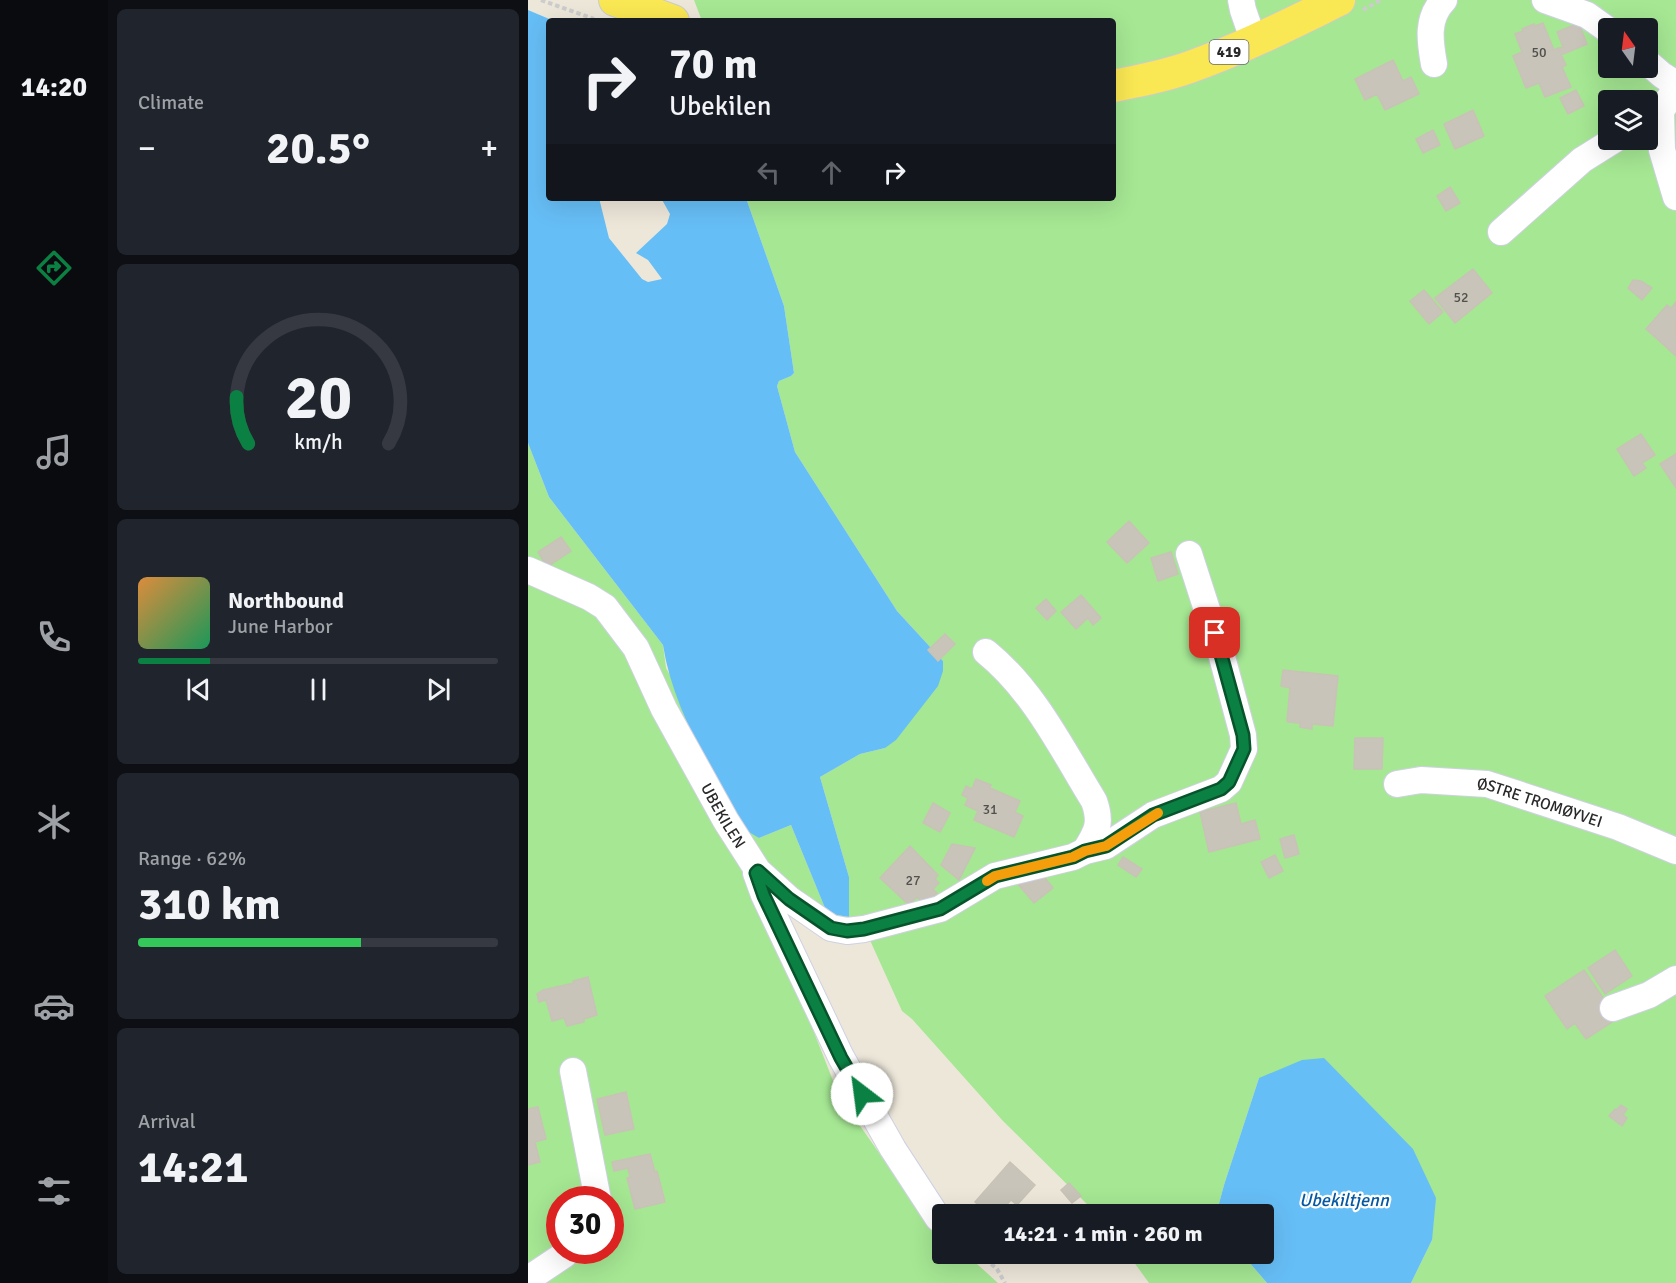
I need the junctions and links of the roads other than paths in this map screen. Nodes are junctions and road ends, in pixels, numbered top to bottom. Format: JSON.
{"nodes":[{"id":1,"x":615,"y":0,"type":"edge"},
{"id":2,"x":1241,"y":0,"type":"edge"},
{"id":3,"x":1339,"y":0,"type":"edge"},
{"id":4,"x":1444,"y":0,"type":"edge"},
{"id":5,"x":1545,"y":0,"type":"edge"},
{"id":6,"x":665,"y":18,"type":"edge"},
{"id":7,"x":1598,"y":23,"type":"edge"},
{"id":8,"x":1254,"y":42,"type":"junction"},
{"id":9,"x":1434,"y":64,"type":"dead end"},
{"id":10,"x":1658,"y":72,"type":"edge"},
{"id":11,"x":1676,"y":84,"type":"edge"},
{"id":12,"x":1116,"y":85,"type":"edge"},
{"id":13,"x":1676,"y":90,"type":"edge"},
{"id":14,"x":1658,"y":110,"type":"edge"},
{"id":15,"x":1658,"y":132,"type":"edge"},
{"id":16,"x":1598,"y":150,"type":"edge"},
{"id":17,"x":1676,"y":196,"type":"edge"},
{"id":18,"x":1501,"y":232,"type":"dead end"},
{"id":19,"x":1189,"y":554,"type":"dead end"},
{"id":20,"x":528,"y":570,"type":"edge"},
{"id":21,"x":986,"y":652,"type":"dead end"},
{"id":22,"x":1397,"y":784,"type":"dead end"},
{"id":23,"x":1085,"y":851,"type":"junction"},
{"id":24,"x":1676,"y":851,"type":"edge"},
{"id":25,"x":758,"y":871,"type":"junction"},
{"id":26,"x":1676,"y":979,"type":"edge"},
{"id":27,"x":1613,"y":1008,"type":"dead end"},
{"id":28,"x":573,"y":1071,"type":"dead end"},
{"id":29,"x":595,"y":1186,"type":"edge"},
{"id":30,"x":932,"y":1209,"type":"edge"},
{"id":31,"x":550,"y":1264,"type":"edge"},
{"id":32,"x":528,"y":1279,"type":"edge"}],
"edges":[{"from":1,"to":6,"type":"main road"},
{"from":2,"to":8,"type":"street"},
{"from":3,"to":8,"type":"main road","number":"419"},
{"from":4,"to":9,"type":"street"},
{"from":5,"to":7,"type":"street"},
{"from":8,"to":12,"type":"main road","number":"419"},
{"from":10,"to":11,"type":"street"},
{"from":13,"to":14,"type":"street"},
{"from":15,"to":17,"type":"street"},
{"from":16,"to":18,"type":"street"},
{"from":19,"to":23,"type":"street","name":"UBEKILEN"},
{"from":20,"to":25,"type":"street","name":"UBEKILEN"},
{"from":21,"to":23,"type":"street"},
{"from":22,"to":24,"type":"street","name":"ØSTRE TROMØYVEI"},
{"from":23,"to":25,"type":"street","name":"UBEKILEN"},
{"from":25,"to":30,"type":"street"},
{"from":26,"to":27,"type":"street"},
{"from":28,"to":29,"type":"street"},
{"from":31,"to":32,"type":"street"}]}
